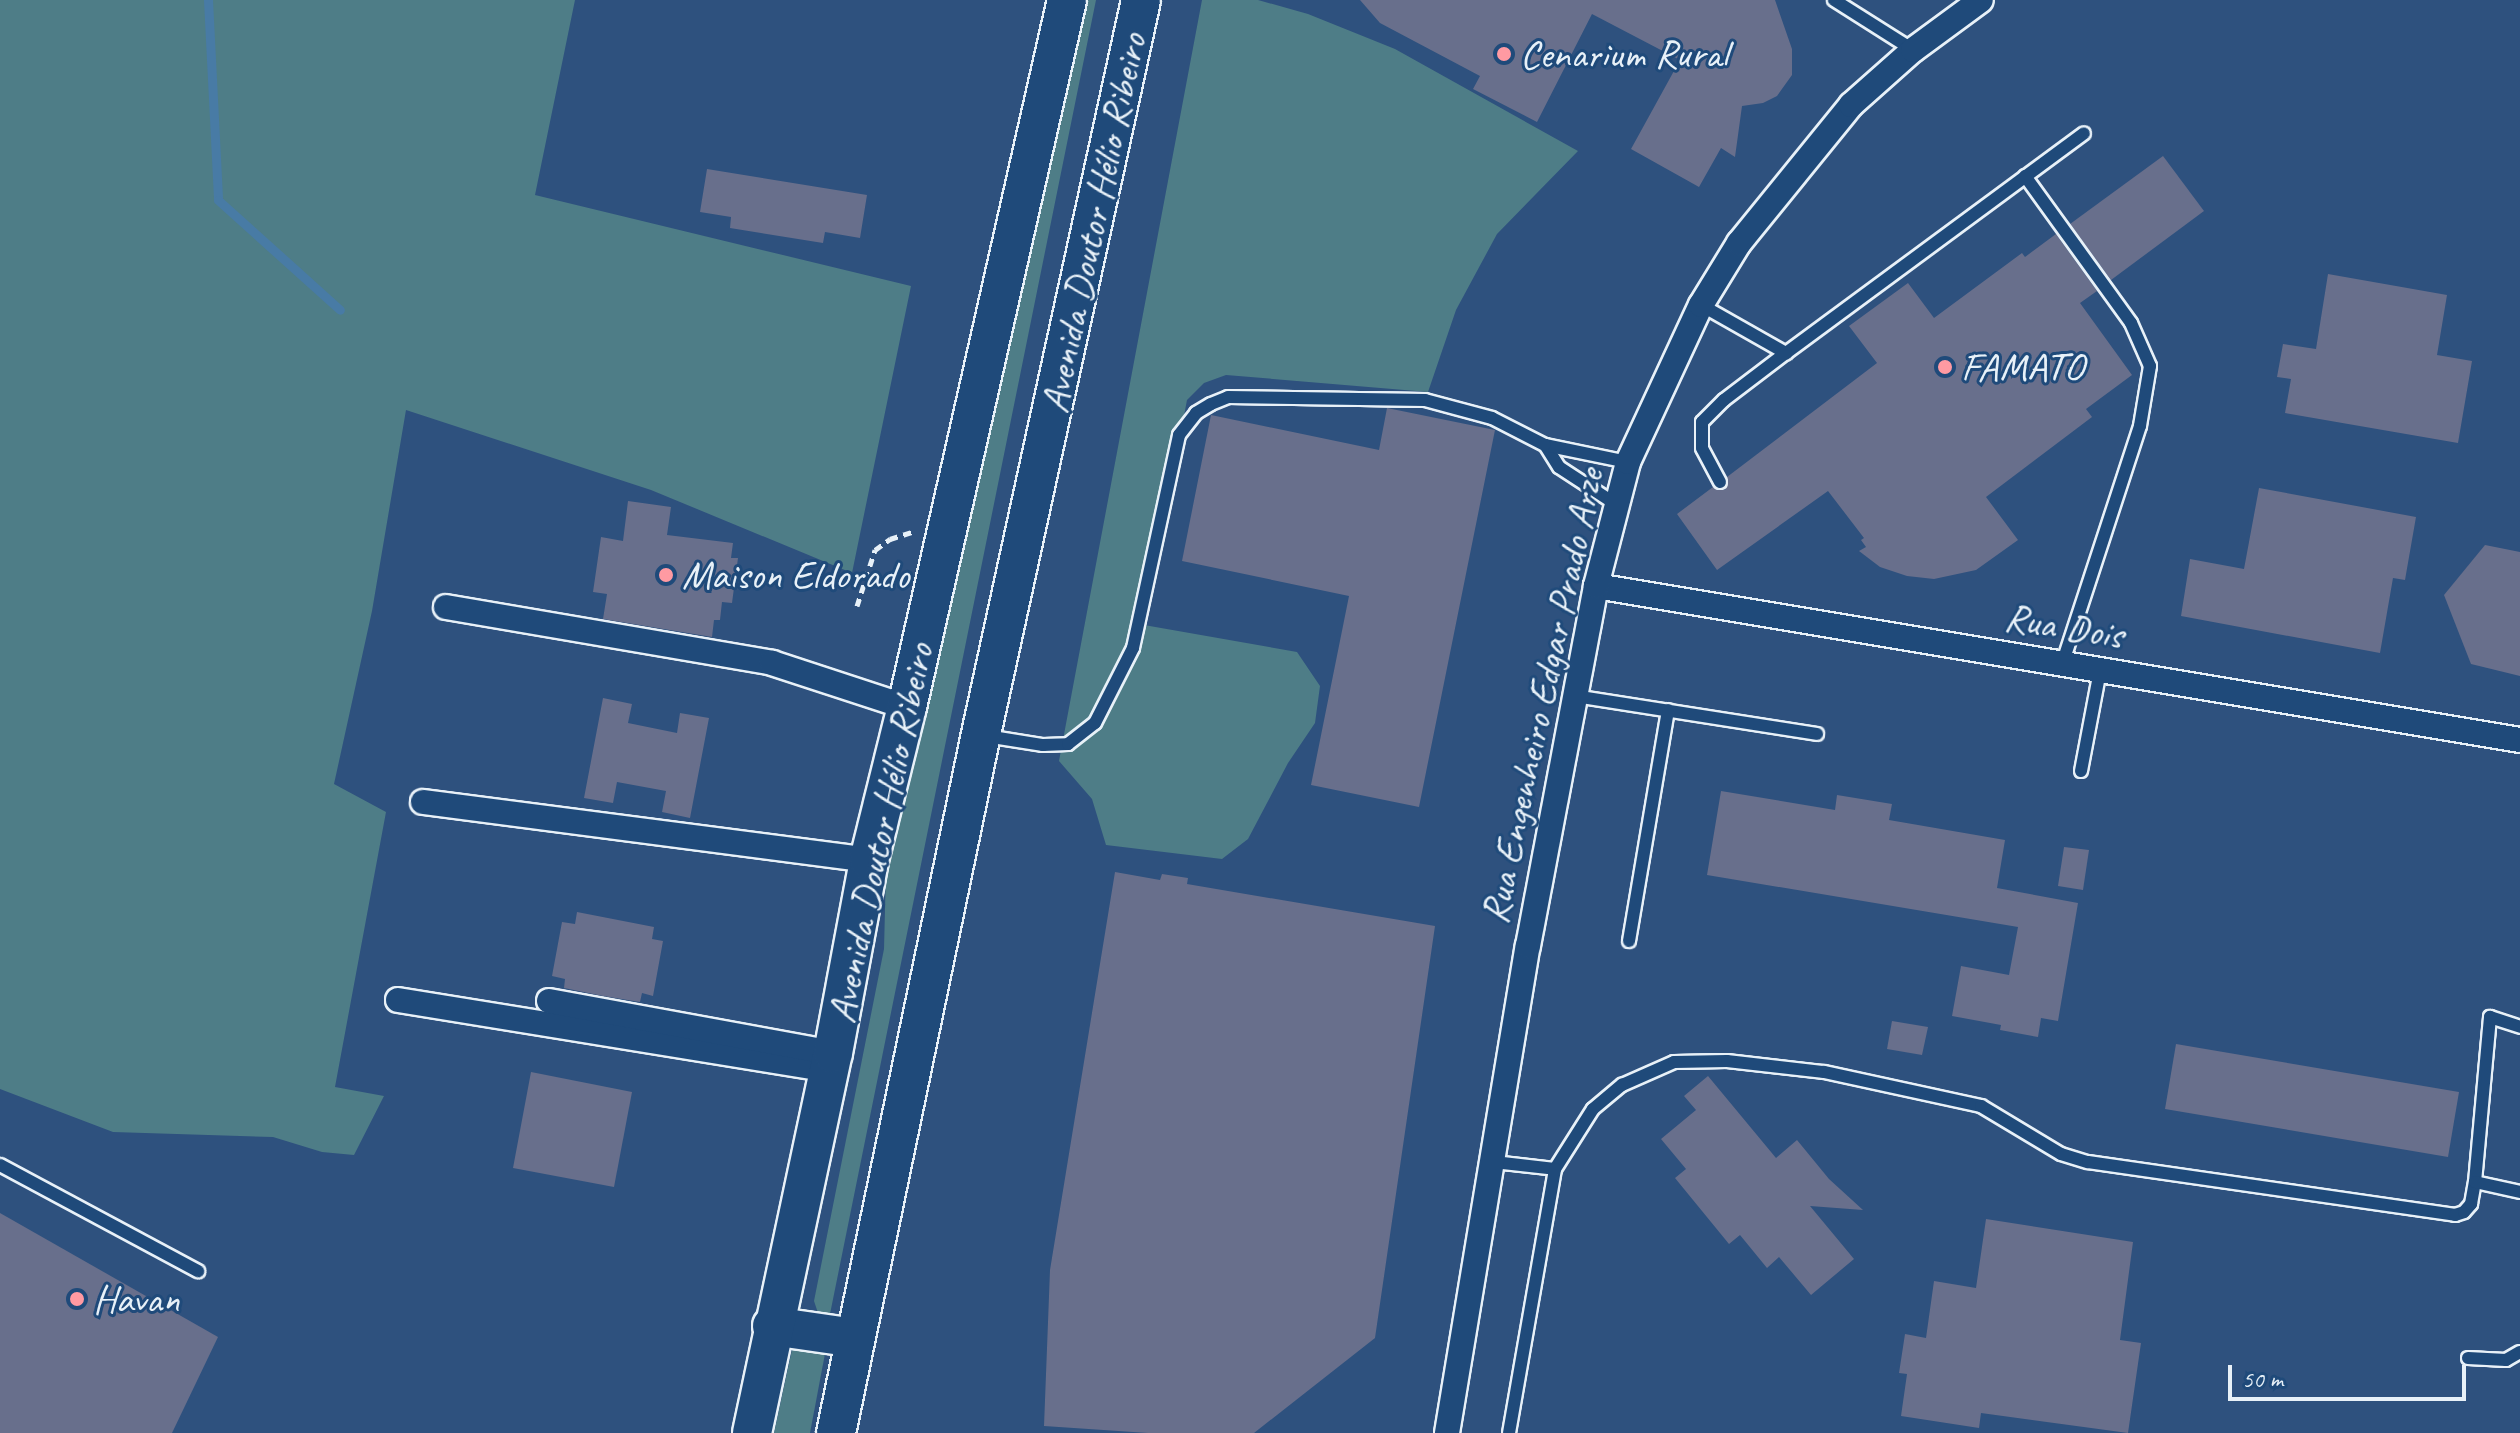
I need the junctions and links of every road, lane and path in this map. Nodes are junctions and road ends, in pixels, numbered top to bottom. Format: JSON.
{"nodes":[{"id":1,"x":1067,"y":0,"type":"edge"},
{"id":2,"x":1141,"y":0,"type":"edge"},
{"id":3,"x":1834,"y":0,"type":"edge"},
{"id":4,"x":1981,"y":0,"type":"edge"},
{"id":5,"x":1913,"y":50,"type":"junction"},
{"id":6,"x":2084,"y":133,"type":"dead end"},
{"id":7,"x":2025,"y":176,"type":"junction"},
{"id":8,"x":1701,"y":305,"type":"junction"},
{"id":9,"x":1786,"y":353,"type":"junction"},
{"id":10,"x":1545,"y":445,"type":"junction"},
{"id":11,"x":1628,"y":462,"type":"junction"},
{"id":12,"x":1720,"y":482,"type":"dead end"},
{"id":13,"x":1617,"y":505,"type":"junction"},
{"id":14,"x":915,"y":530,"type":"dead end"},
{"id":15,"x":1596,"y":586,"type":"junction"},
{"id":16,"x":857,"y":606,"type":"dead end"},
{"id":17,"x":446,"y":607,"type":"dead end"},
{"id":18,"x":2062,"y":664,"type":"junction"},
{"id":19,"x":2100,"y":670,"type":"junction"},
{"id":20,"x":1575,"y":696,"type":"junction"},
{"id":21,"x":907,"y":707,"type":"junction"},
{"id":22,"x":1668,"y":710,"type":"junction"},
{"id":23,"x":981,"y":734,"type":"junction"},
{"id":24,"x":1817,"y":734,"type":"dead end"},
{"id":25,"x":2520,"y":740,"type":"edge"},
{"id":26,"x":2081,"y":771,"type":"dead end"},
{"id":27,"x":423,"y":802,"type":"dead end"},
{"id":28,"x":869,"y":860,"type":"junction"},
{"id":29,"x":1629,"y":941,"type":"dead end"},
{"id":30,"x":398,"y":1000,"type":"dead end"},
{"id":31,"x":549,"y":1001,"type":"dead end"},
{"id":32,"x":2520,"y":1027,"type":"edge"},
{"id":33,"x":831,"y":1062,"type":"junction"},
{"id":34,"x":1494,"y":1162,"type":"junction"},
{"id":35,"x":0,"y":1165,"type":"edge"},
{"id":36,"x":1555,"y":1169,"type":"junction"},
{"id":37,"x":2475,"y":1182,"type":"junction"},
{"id":38,"x":2520,"y":1192,"type":"edge"},
{"id":39,"x":198,"y":1271,"type":"dead end"},
{"id":40,"x":772,"y":1326,"type":"junction"},
{"id":41,"x":855,"y":1338,"type":"junction"},
{"id":42,"x":2520,"y":1352,"type":"edge"},
{"id":43,"x":2468,"y":1358,"type":"dead end"},
{"id":44,"x":752,"y":1433,"type":"edge"},
{"id":45,"x":836,"y":1433,"type":"edge"},
{"id":46,"x":1447,"y":1433,"type":"edge"},
{"id":47,"x":1509,"y":1433,"type":"edge"}],
"edges":[{"from":1,"to":21,"type":"main road","name":"Avenida Doutor Hélio Ribeiro"},
{"from":2,"to":23,"type":"main road","name":"Avenida Doutor Hélio Ribeiro"},
{"from":3,"to":5,"type":"lane"},
{"from":4,"to":5,"type":"street","name":"Rua Engenheiro Edgar Prado Arze"},
{"from":5,"to":8,"type":"street","name":"Rua Engenheiro Edgar Prado Arze"},
{"from":6,"to":7,"type":"lane"},
{"from":7,"to":9,"type":"lane"},
{"from":7,"to":18,"type":"lane"},
{"from":8,"to":9,"type":"lane"},
{"from":8,"to":11,"type":"street","name":"Rua Engenheiro Edgar Prado Arze"},
{"from":9,"to":12,"type":"lane"},
{"from":10,"to":11,"type":"lane"},
{"from":10,"to":13,"type":"lane"},
{"from":10,"to":23,"type":"lane"},
{"from":11,"to":13,"type":"street","name":"Rua Engenheiro Edgar Prado Arze"},
{"from":13,"to":15,"type":"street","name":"Rua Engenheiro Edgar Prado Arze"},
{"from":14,"to":16,"type":"path"},
{"from":15,"to":18,"type":"street","name":"Rua Dois"},
{"from":15,"to":20,"type":"street","name":"Rua Engenheiro Edgar Prado Arze"},
{"from":17,"to":21,"type":"street"},
{"from":18,"to":19,"type":"street","name":"Rua Dois"},
{"from":19,"to":25,"type":"street","name":"Rua Dois"},
{"from":19,"to":26,"type":"lane"},
{"from":20,"to":22,"type":"lane"},
{"from":20,"to":34,"type":"street","name":"Rua Engenheiro Edgar Prado Arze"},
{"from":21,"to":28,"type":"main road","name":"Avenida Doutor Hélio Ribeiro"},
{"from":22,"to":24,"type":"lane"},
{"from":22,"to":29,"type":"lane"},
{"from":23,"to":41,"type":"main road","name":"Avenida Doutor Hélio Ribeiro"},
{"from":27,"to":28,"type":"street"},
{"from":28,"to":33,"type":"main road","name":"Avenida Doutor Hélio Ribeiro"},
{"from":30,"to":33,"type":"street"},
{"from":31,"to":33,"type":"street"},
{"from":32,"to":37,"type":"lane"},
{"from":33,"to":40,"type":"main road","name":"Avenida Doutor Hélio Ribeiro"},
{"from":34,"to":36,"type":"lane"},
{"from":34,"to":46,"type":"street","name":"Rua Engenheiro Edgar Prado Arze"},
{"from":35,"to":39,"type":"lane"},
{"from":36,"to":37,"type":"lane"},
{"from":36,"to":47,"type":"lane"},
{"from":37,"to":38,"type":"lane"},
{"from":40,"to":41,"type":"main road"},
{"from":40,"to":44,"type":"main road","name":"Avenida Doutor Hélio Ribeiro"},
{"from":41,"to":45,"type":"main road","name":"Avenida Doutor Hélio Ribeiro"},
{"from":42,"to":43,"type":"lane"}]}
